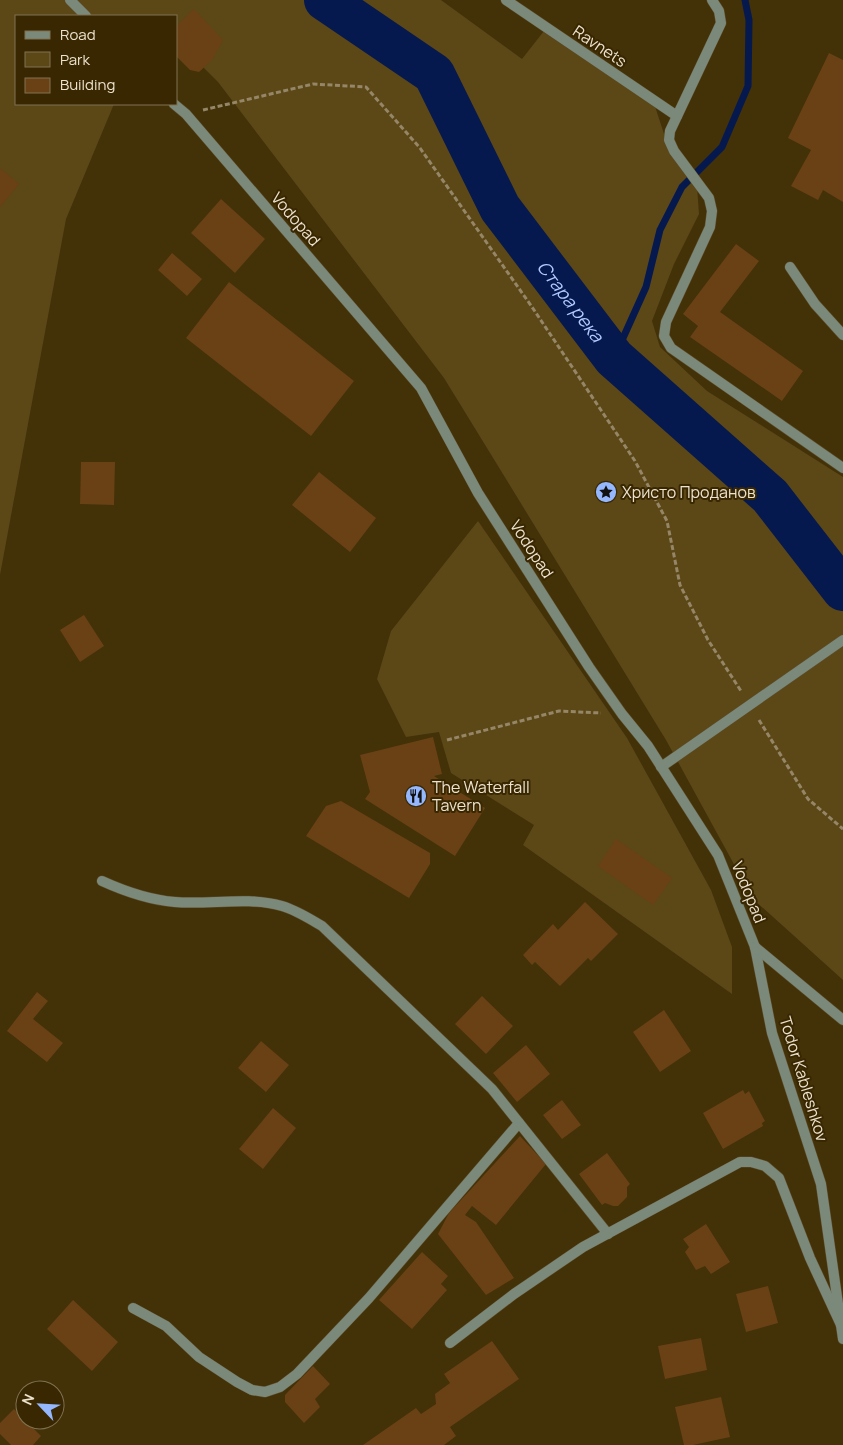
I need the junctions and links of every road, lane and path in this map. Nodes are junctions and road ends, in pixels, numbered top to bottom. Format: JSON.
{"nodes":[{"id":1,"x":70,"y":0,"type":"edge"},
{"id":2,"x":506,"y":0,"type":"edge"},
{"id":3,"x":712,"y":0,"type":"edge"},
{"id":4,"x":85,"y":15,"type":"edge"},
{"id":5,"x":175,"y":105,"type":"edge"},
{"id":6,"x":186,"y":114,"type":"junction"},
{"id":7,"x":677,"y":116,"type":"junction"},
{"id":8,"x":790,"y":267,"type":"dead end"},
{"id":9,"x":843,"y":335,"type":"edge"},
{"id":10,"x":843,"y":468,"type":"edge"},
{"id":11,"x":843,"y":640,"type":"edge"},
{"id":12,"x":750,"y":705,"type":"junction"},
{"id":13,"x":622,"y":714,"type":"junction"},
{"id":14,"x":447,"y":740,"type":"dead end"},
{"id":15,"x":661,"y":767,"type":"junction"},
{"id":16,"x":843,"y":829,"type":"edge"},
{"id":17,"x":102,"y":881,"type":"dead end"},
{"id":18,"x":755,"y":947,"type":"junction"},
{"id":19,"x":843,"y":1020,"type":"edge"},
{"id":20,"x":519,"y":1123,"type":"junction"},
{"id":21,"x":608,"y":1234,"type":"junction"},
{"id":22,"x":133,"y":1308,"type":"dead end"},
{"id":23,"x":840,"y":1325,"type":"junction"},
{"id":24,"x":843,"y":1339,"type":"edge"},
{"id":25,"x":450,"y":1343,"type":"dead end"}],
"edges":[{"from":1,"to":4,"type":"street"},
{"from":2,"to":7,"type":"street","name":"Ravnets"},
{"from":3,"to":7,"type":"street"},
{"from":5,"to":6,"type":"street","name":"Vodopad"},
{"from":6,"to":12,"type":"path"},
{"from":6,"to":13,"type":"street","name":"Vodopad"},
{"from":7,"to":10,"type":"street"},
{"from":8,"to":9,"type":"street"},
{"from":11,"to":12,"type":"street"},
{"from":12,"to":15,"type":"street"},
{"from":12,"to":16,"type":"path"},
{"from":13,"to":14,"type":"path"},
{"from":13,"to":15,"type":"street","name":"Vodopad"},
{"from":15,"to":18,"type":"street","name":"Vodopad"},
{"from":17,"to":20,"type":"street"},
{"from":18,"to":19,"type":"street","name":"Vodopad"},
{"from":18,"to":23,"type":"street","name":"Todor Kableshkov"},
{"from":20,"to":21,"type":"street"},
{"from":20,"to":22,"type":"street"},
{"from":21,"to":23,"type":"street"},
{"from":21,"to":25,"type":"street"},
{"from":23,"to":24,"type":"street","name":"Todor Kableshkov"}]}
